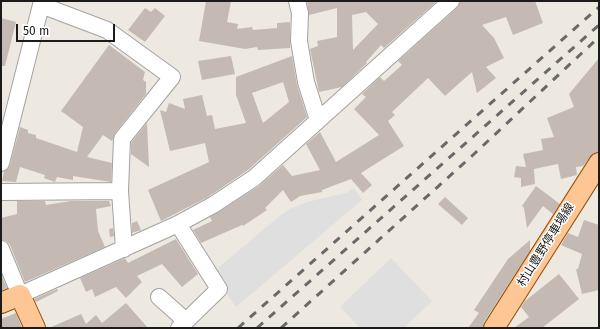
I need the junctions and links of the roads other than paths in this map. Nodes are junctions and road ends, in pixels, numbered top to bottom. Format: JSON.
{"nodes":[{"id":1,"x":297,"y":1,"type":"edge"},
{"id":2,"x":451,"y":1,"type":"edge"},
{"id":3,"x":42,"y":3,"type":"edge"},
{"id":4,"x":318,"y":120,"type":"junction"},
{"id":5,"x":2,"y":153,"type":"edge"},
{"id":6,"x":599,"y":163,"type":"edge"},
{"id":7,"x":120,"y":190,"type":"junction"},
{"id":8,"x":1,"y":192,"type":"edge"},
{"id":9,"x":178,"y":224,"type":"junction"},
{"id":10,"x":1,"y":249,"type":"edge"},
{"id":11,"x":124,"y":249,"type":"junction"},
{"id":12,"x":20,"y":295,"type":"junction"},
{"id":13,"x":159,"y":297,"type":"dead end"},
{"id":14,"x":1,"y":303,"type":"edge"},
{"id":15,"x":182,"y":325,"type":"edge"},
{"id":16,"x":35,"y":328,"type":"edge"},
{"id":17,"x":494,"y":328,"type":"edge"}],
"edges":[{"from":1,"to":4,"type":"street"},
{"from":2,"to":4,"type":"street"},
{"from":3,"to":5,"type":"street"},
{"from":3,"to":7,"type":"street"},
{"from":4,"to":9,"type":"street"},
{"from":6,"to":17,"type":"main road","name":"村山豊野停車場線"},
{"from":7,"to":8,"type":"street"},
{"from":7,"to":11,"type":"street"},
{"from":9,"to":11,"type":"street"},
{"from":9,"to":15,"type":"street"},
{"from":10,"to":12,"type":"street"},
{"from":11,"to":12,"type":"street"},
{"from":12,"to":14,"type":"main road"},
{"from":12,"to":16,"type":"main road"},
{"from":13,"to":15,"type":"street"}]}
